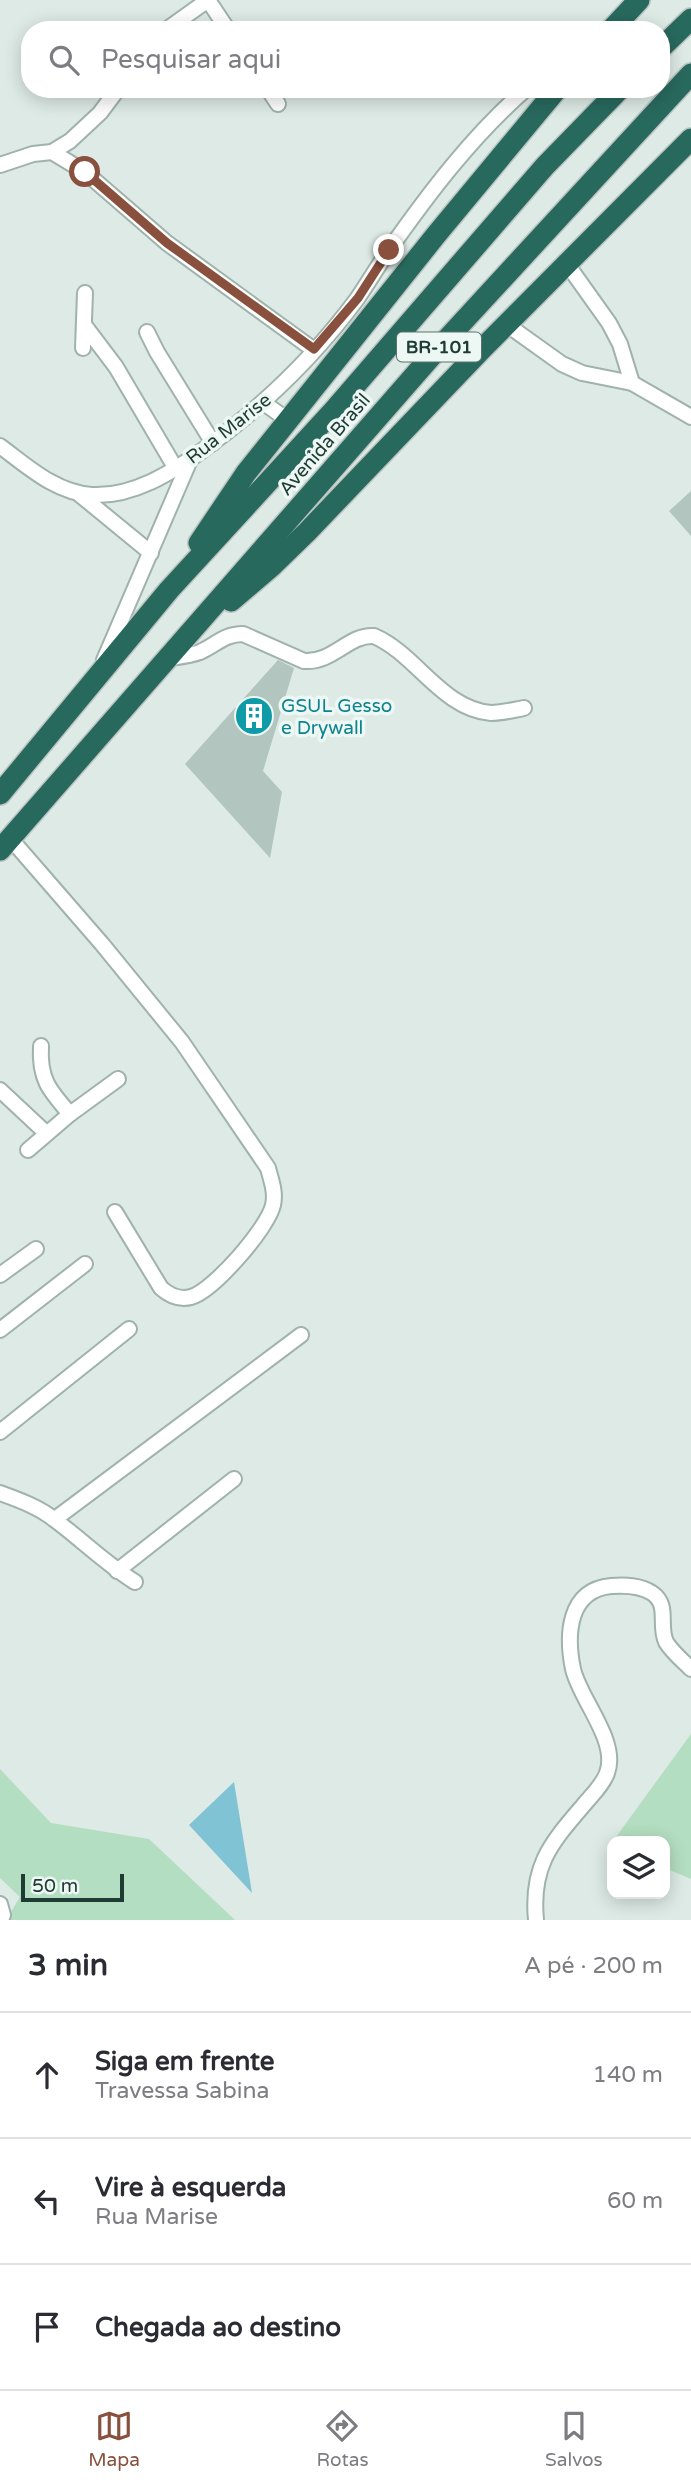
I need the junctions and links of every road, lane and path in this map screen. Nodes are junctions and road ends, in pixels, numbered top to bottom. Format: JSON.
{"nodes":[{"id":1,"x":208,"y":0,"type":"edge"},
{"id":2,"x":639,"y":0,"type":"edge"},
{"id":3,"x":690,"y":20,"type":"edge"},
{"id":4,"x":179,"y":21,"type":"edge"},
{"id":5,"x":222,"y":21,"type":"edge"},
{"id":6,"x":619,"y":21,"type":"edge"},
{"id":7,"x":670,"y":39,"type":"edge"},
{"id":8,"x":691,"y":74,"type":"edge"},
{"id":9,"x":670,"y":97,"type":"edge"},
{"id":10,"x":111,"y":98,"type":"edge"},
{"id":11,"x":274,"y":98,"type":"edge"},
{"id":12,"x":517,"y":98,"type":"edge"},
{"id":13,"x":550,"y":98,"type":"edge"},
{"id":14,"x":611,"y":98,"type":"edge"},
{"id":15,"x":669,"y":98,"type":"edge"},
{"id":16,"x":278,"y":104,"type":"dead end"},
{"id":17,"x":691,"y":139,"type":"edge"},
{"id":18,"x":52,"y":152,"type":"junction"},
{"id":19,"x":0,"y":165,"type":"edge"},
{"id":20,"x":567,"y":264,"type":"junction"},
{"id":21,"x":85,"y":293,"type":"dead end"},
{"id":22,"x":506,"y":324,"type":"junction"},
{"id":23,"x":85,"y":326,"type":"junction"},
{"id":24,"x":147,"y":332,"type":"dead end"},
{"id":25,"x":83,"y":348,"type":"dead end"},
{"id":26,"x":314,"y":349,"type":"junction"},
{"id":27,"x":632,"y":383,"type":"junction"},
{"id":28,"x":264,"y":403,"type":"junction"},
{"id":29,"x":691,"y":417,"type":"edge"},
{"id":30,"x":289,"y":421,"type":"junction"},
{"id":31,"x":213,"y":443,"type":"junction"},
{"id":32,"x":0,"y":446,"type":"edge"},
{"id":33,"x":6,"y":458,"type":"edge"},
{"id":34,"x":191,"y":459,"type":"junction"},
{"id":35,"x":176,"y":469,"type":"junction"},
{"id":36,"x":77,"y":492,"type":"junction"},
{"id":37,"x":151,"y":552,"type":"junction"},
{"id":38,"x":169,"y":590,"type":"junction"},
{"id":39,"x":195,"y":627,"type":"junction"},
{"id":40,"x":165,"y":659,"type":"junction"},
{"id":41,"x":97,"y":677,"type":"junction"},
{"id":42,"x":524,"y":708,"type":"dead end"},
{"id":43,"x":0,"y":794,"type":"edge"},
{"id":44,"x":5,"y":844,"type":"edge"},
{"id":45,"x":41,"y":1046,"type":"dead end"},
{"id":46,"x":118,"y":1079,"type":"dead end"},
{"id":47,"x":0,"y":1090,"type":"edge"},
{"id":48,"x":70,"y":1114,"type":"junction"},
{"id":49,"x":46,"y":1133,"type":"junction"},
{"id":50,"x":28,"y":1150,"type":"dead end"},
{"id":51,"x":115,"y":1212,"type":"dead end"},
{"id":52,"x":36,"y":1249,"type":"dead end"},
{"id":53,"x":85,"y":1264,"type":"dead end"},
{"id":54,"x":0,"y":1275,"type":"edge"},
{"id":55,"x":129,"y":1329,"type":"dead end"},
{"id":56,"x":0,"y":1330,"type":"edge"},
{"id":57,"x":300,"y":1335,"type":"dead end"},
{"id":58,"x":0,"y":1432,"type":"edge"},
{"id":59,"x":234,"y":1479,"type":"dead end"},
{"id":60,"x":0,"y":1493,"type":"edge"},
{"id":61,"x":55,"y":1519,"type":"junction"},
{"id":62,"x":117,"y":1571,"type":"junction"},
{"id":63,"x":135,"y":1582,"type":"dead end"},
{"id":64,"x":691,"y":1669,"type":"edge"},
{"id":65,"x":0,"y":1904,"type":"edge"},
{"id":66,"x":1,"y":1920,"type":"edge"},
{"id":67,"x":536,"y":1920,"type":"edge"}],
"edges":[{"from":1,"to":4,"type":"street"},
{"from":1,"to":5,"type":"street"},
{"from":2,"to":6,"type":"highway"},
{"from":3,"to":7,"type":"highway"},
{"from":8,"to":9,"type":"highway","name":"Avenida Brasil","number":"BR-101"},
{"from":10,"to":18,"type":"street"},
{"from":11,"to":16,"type":"street"},
{"from":12,"to":26,"type":"street","name":"Rua Marise"},
{"from":13,"to":30,"type":"highway"},
{"from":14,"to":38,"type":"highway","name":"Avenida Brasil","number":"BR-101"},
{"from":15,"to":39,"type":"highway","name":"Avenida Brasil","number":"BR-101"},
{"from":17,"to":20,"type":"highway"},
{"from":18,"to":19,"type":"street"},
{"from":18,"to":26,"type":"street"},
{"from":20,"to":22,"type":"highway"},
{"from":20,"to":27,"type":"street"},
{"from":21,"to":23,"type":"street"},
{"from":22,"to":27,"type":"street"},
{"from":22,"to":39,"type":"highway"},
{"from":23,"to":25,"type":"street"},
{"from":23,"to":35,"type":"street"},
{"from":24,"to":31,"type":"street"},
{"from":26,"to":28,"type":"street","name":"Rua Marise"},
{"from":27,"to":29,"type":"street"},
{"from":28,"to":30,"type":"street"},
{"from":28,"to":31,"type":"street","name":"Rua Marise"},
{"from":30,"to":38,"type":"highway"},
{"from":31,"to":34,"type":"street","name":"Rua Marise"},
{"from":32,"to":33,"type":"street"},
{"from":33,"to":36,"type":"street"},
{"from":34,"to":35,"type":"street","name":"Rua Marise"},
{"from":34,"to":37,"type":"street"},
{"from":35,"to":36,"type":"street","name":"Rua Marise"},
{"from":36,"to":37,"type":"street"},
{"from":37,"to":41,"type":"street"},
{"from":38,"to":41,"type":"highway","name":"Avenida Brasil","number":"BR-101"},
{"from":39,"to":40,"type":"highway","name":"Avenida Brasil","number":"BR-101"},
{"from":40,"to":42,"type":"street"},
{"from":40,"to":44,"type":"highway","name":"Avenida Brasil","number":"BR-101"},
{"from":41,"to":43,"type":"highway","name":"Avenida Brasil","number":"BR-101"},
{"from":44,"to":51,"type":"street"},
{"from":45,"to":48,"type":"street"},
{"from":46,"to":48,"type":"street"},
{"from":47,"to":49,"type":"street"},
{"from":48,"to":49,"type":"street"},
{"from":49,"to":50,"type":"street"},
{"from":52,"to":54,"type":"street"},
{"from":53,"to":56,"type":"street"},
{"from":55,"to":58,"type":"street"},
{"from":57,"to":61,"type":"street"},
{"from":59,"to":62,"type":"street"},
{"from":60,"to":61,"type":"street"},
{"from":61,"to":62,"type":"street"},
{"from":62,"to":63,"type":"street"},
{"from":64,"to":67,"type":"street"},
{"from":65,"to":66,"type":"street"}]}
